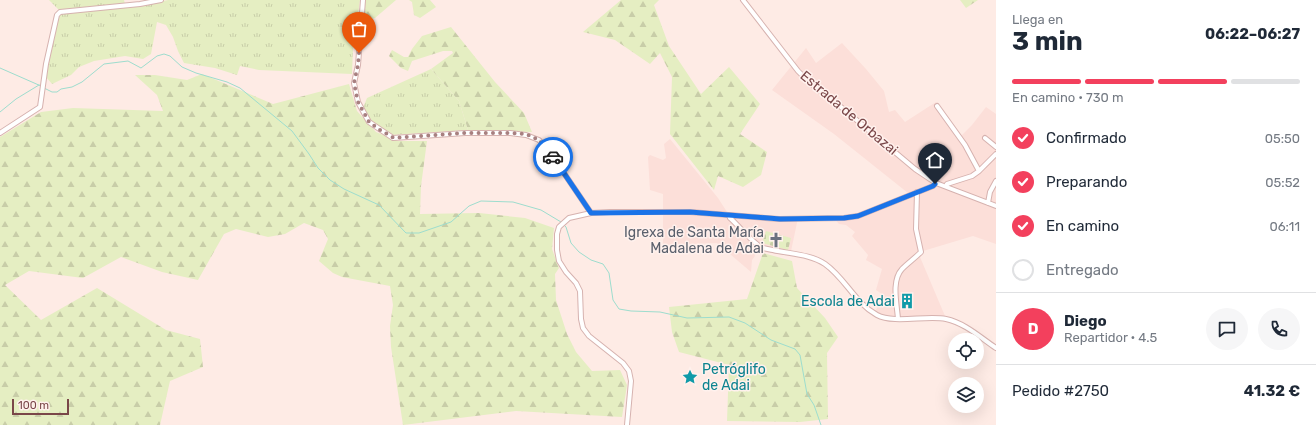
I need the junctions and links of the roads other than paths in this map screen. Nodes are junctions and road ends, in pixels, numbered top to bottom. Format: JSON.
{"nodes":[{"id":1,"x":161,"y":0,"type":"edge"},
{"id":2,"x":363,"y":0,"type":"edge"},
{"id":3,"x":743,"y":0,"type":"edge"},
{"id":4,"x":937,"y":106,"type":"dead end"},
{"id":5,"x":0,"y":133,"type":"edge"},
{"id":6,"x":985,"y":138,"type":"dead end"},
{"id":7,"x":996,"y":147,"type":"edge"},
{"id":8,"x":996,"y":154,"type":"edge"},
{"id":9,"x":979,"y":171,"type":"junction"},
{"id":10,"x":996,"y":181,"type":"edge"},
{"id":11,"x":934,"y":182,"type":"junction"},
{"id":12,"x":946,"y":186,"type":"junction"},
{"id":13,"x":917,"y":192,"type":"junction"},
{"id":14,"x":988,"y":203,"type":"junction"},
{"id":15,"x":996,"y":206,"type":"edge"},
{"id":16,"x":591,"y":213,"type":"junction"},
{"id":17,"x":729,"y":215,"type":"junction"},
{"id":18,"x":735,"y":215,"type":"junction"},
{"id":19,"x":734,"y":222,"type":"junction"},
{"id":20,"x":898,"y":319,"type":"junction"},
{"id":21,"x":996,"y":348,"type":"edge"},
{"id":22,"x":627,"y":425,"type":"edge"}],
"edges":[{"from":1,"to":5,"type":"street"},
{"from":2,"to":16,"type":"street"},
{"from":3,"to":11,"type":"street","name":"Estrada de Orbazai"},
{"from":4,"to":9,"type":"street"},
{"from":6,"to":7,"type":"street"},
{"from":8,"to":9,"type":"street"},
{"from":9,"to":12,"type":"street"},
{"from":10,"to":14,"type":"street"},
{"from":11,"to":12,"type":"street","name":"Estrada de Orbazai"},
{"from":11,"to":13,"type":"street"},
{"from":12,"to":14,"type":"street","name":"Estrada de Orbazai"},
{"from":13,"to":18,"type":"street"},
{"from":13,"to":20,"type":"street"},
{"from":14,"to":15,"type":"street","name":"Estrada de Orbazai"},
{"from":16,"to":17,"type":"street"},
{"from":16,"to":22,"type":"street"},
{"from":17,"to":18,"type":"street"},
{"from":17,"to":19,"type":"street"},
{"from":18,"to":19,"type":"street"},
{"from":19,"to":20,"type":"street"},
{"from":20,"to":21,"type":"street"}]}
